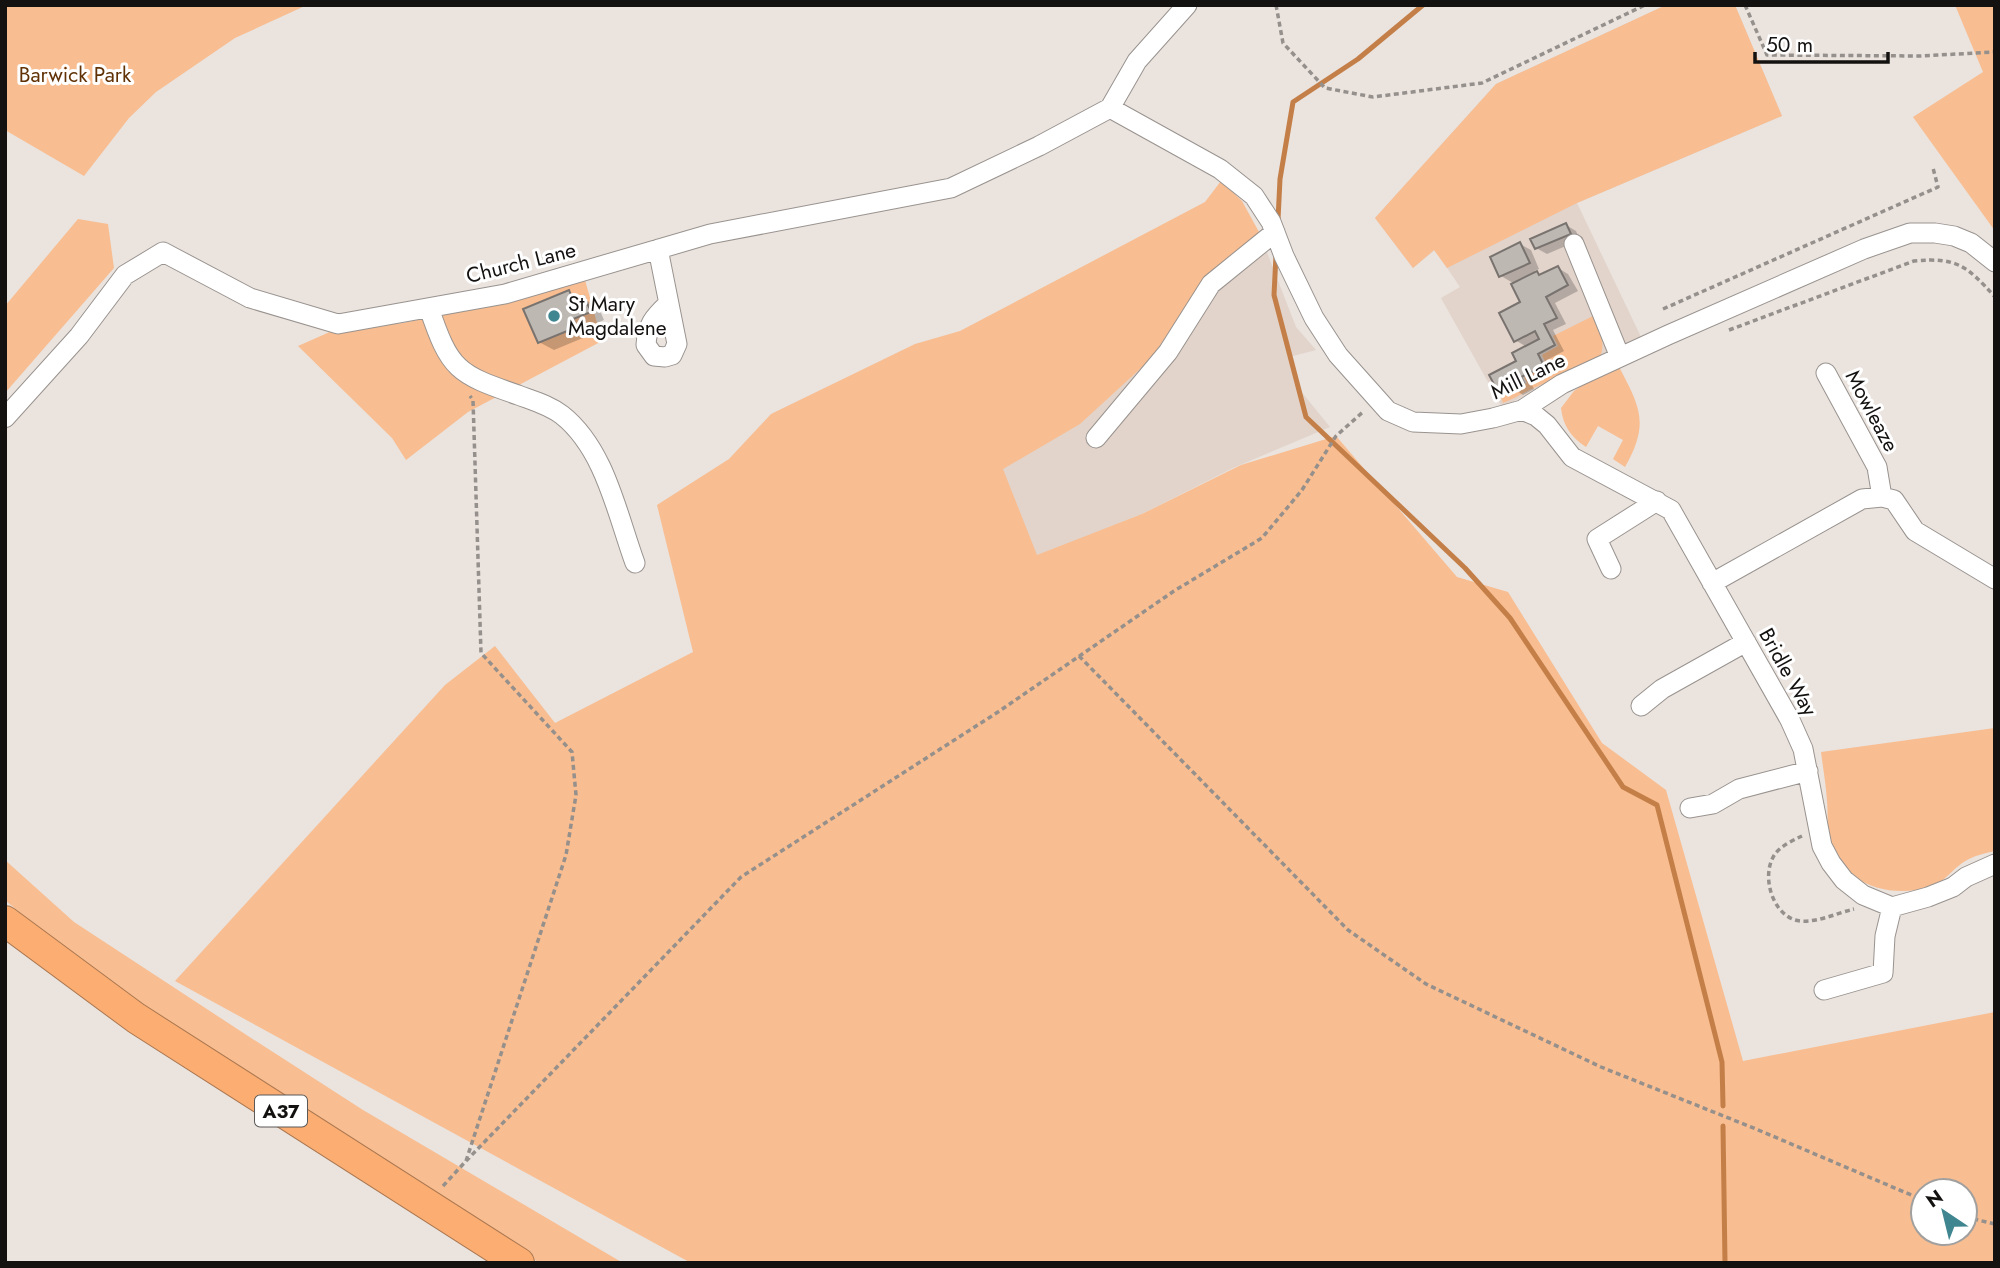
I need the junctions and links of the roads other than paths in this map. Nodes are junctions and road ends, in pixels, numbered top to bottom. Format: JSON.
{"nodes":[{"id":1,"x":1187,"y":5,"type":"edge"},
{"id":2,"x":1110,"y":108,"type":"junction"},
{"id":3,"x":1275,"y":232,"type":"junction"},
{"id":4,"x":1574,"y":244,"type":"dead end"},
{"id":5,"x":658,"y":249,"type":"junction"},
{"id":6,"x":1995,"y":262,"type":"edge"},
{"id":7,"x":668,"y":304,"type":"dead end"},
{"id":8,"x":429,"y":308,"type":"junction"},
{"id":9,"x":1620,"y":357,"type":"junction"},
{"id":10,"x":1826,"y":373,"type":"dead end"},
{"id":11,"x":1522,"y":410,"type":"junction"},
{"id":12,"x":5,"y":418,"type":"edge"},
{"id":13,"x":1096,"y":438,"type":"dead end"},
{"id":14,"x":1882,"y":497,"type":"junction"},
{"id":15,"x":1657,"y":502,"type":"junction"},
{"id":16,"x":635,"y":563,"type":"dead end"},
{"id":17,"x":1611,"y":569,"type":"dead end"},
{"id":18,"x":1995,"y":579,"type":"edge"},
{"id":19,"x":1712,"y":583,"type":"junction"},
{"id":20,"x":1746,"y":642,"type":"junction"},
{"id":21,"x":1641,"y":706,"type":"dead end"},
{"id":22,"x":1808,"y":771,"type":"junction"},
{"id":23,"x":1690,"y":808,"type":"dead end"},
{"id":24,"x":1995,"y":864,"type":"edge"},
{"id":25,"x":1892,"y":907,"type":"junction"},
{"id":26,"x":5,"y":921,"type":"edge"},
{"id":27,"x":1824,"y":990,"type":"dead end"},
{"id":28,"x":519,"y":1263,"type":"edge"}],
"edges":[{"from":1,"to":2,"type":"street"},
{"from":2,"to":3,"type":"street","name":"Mill Lane"},
{"from":2,"to":5,"type":"street","name":"Church Lane"},
{"from":3,"to":11,"type":"street","name":"Mill Lane"},
{"from":3,"to":13,"type":"street"},
{"from":4,"to":9,"type":"street"},
{"from":5,"to":7,"type":"street"},
{"from":5,"to":8,"type":"street","name":"Church Lane"},
{"from":6,"to":9,"type":"street","name":"Mill Lane"},
{"from":8,"to":12,"type":"street","name":"Church Lane"},
{"from":8,"to":16,"type":"street"},
{"from":9,"to":11,"type":"street","name":"Mill Lane"},
{"from":10,"to":14,"type":"street","name":"Mowleaze"},
{"from":11,"to":15,"type":"street","name":"Bridle Way"},
{"from":14,"to":18,"type":"street"},
{"from":14,"to":19,"type":"street"},
{"from":15,"to":17,"type":"street"},
{"from":15,"to":19,"type":"street","name":"Bridle Way"},
{"from":19,"to":20,"type":"street","name":"Bridle Way"},
{"from":20,"to":21,"type":"street"},
{"from":20,"to":22,"type":"street","name":"Bridle Way"},
{"from":22,"to":23,"type":"street"},
{"from":22,"to":25,"type":"street","name":"Bridle Way"},
{"from":24,"to":25,"type":"street"},
{"from":25,"to":27,"type":"street"},
{"from":26,"to":28,"type":"highway","number":"A37"}]}
